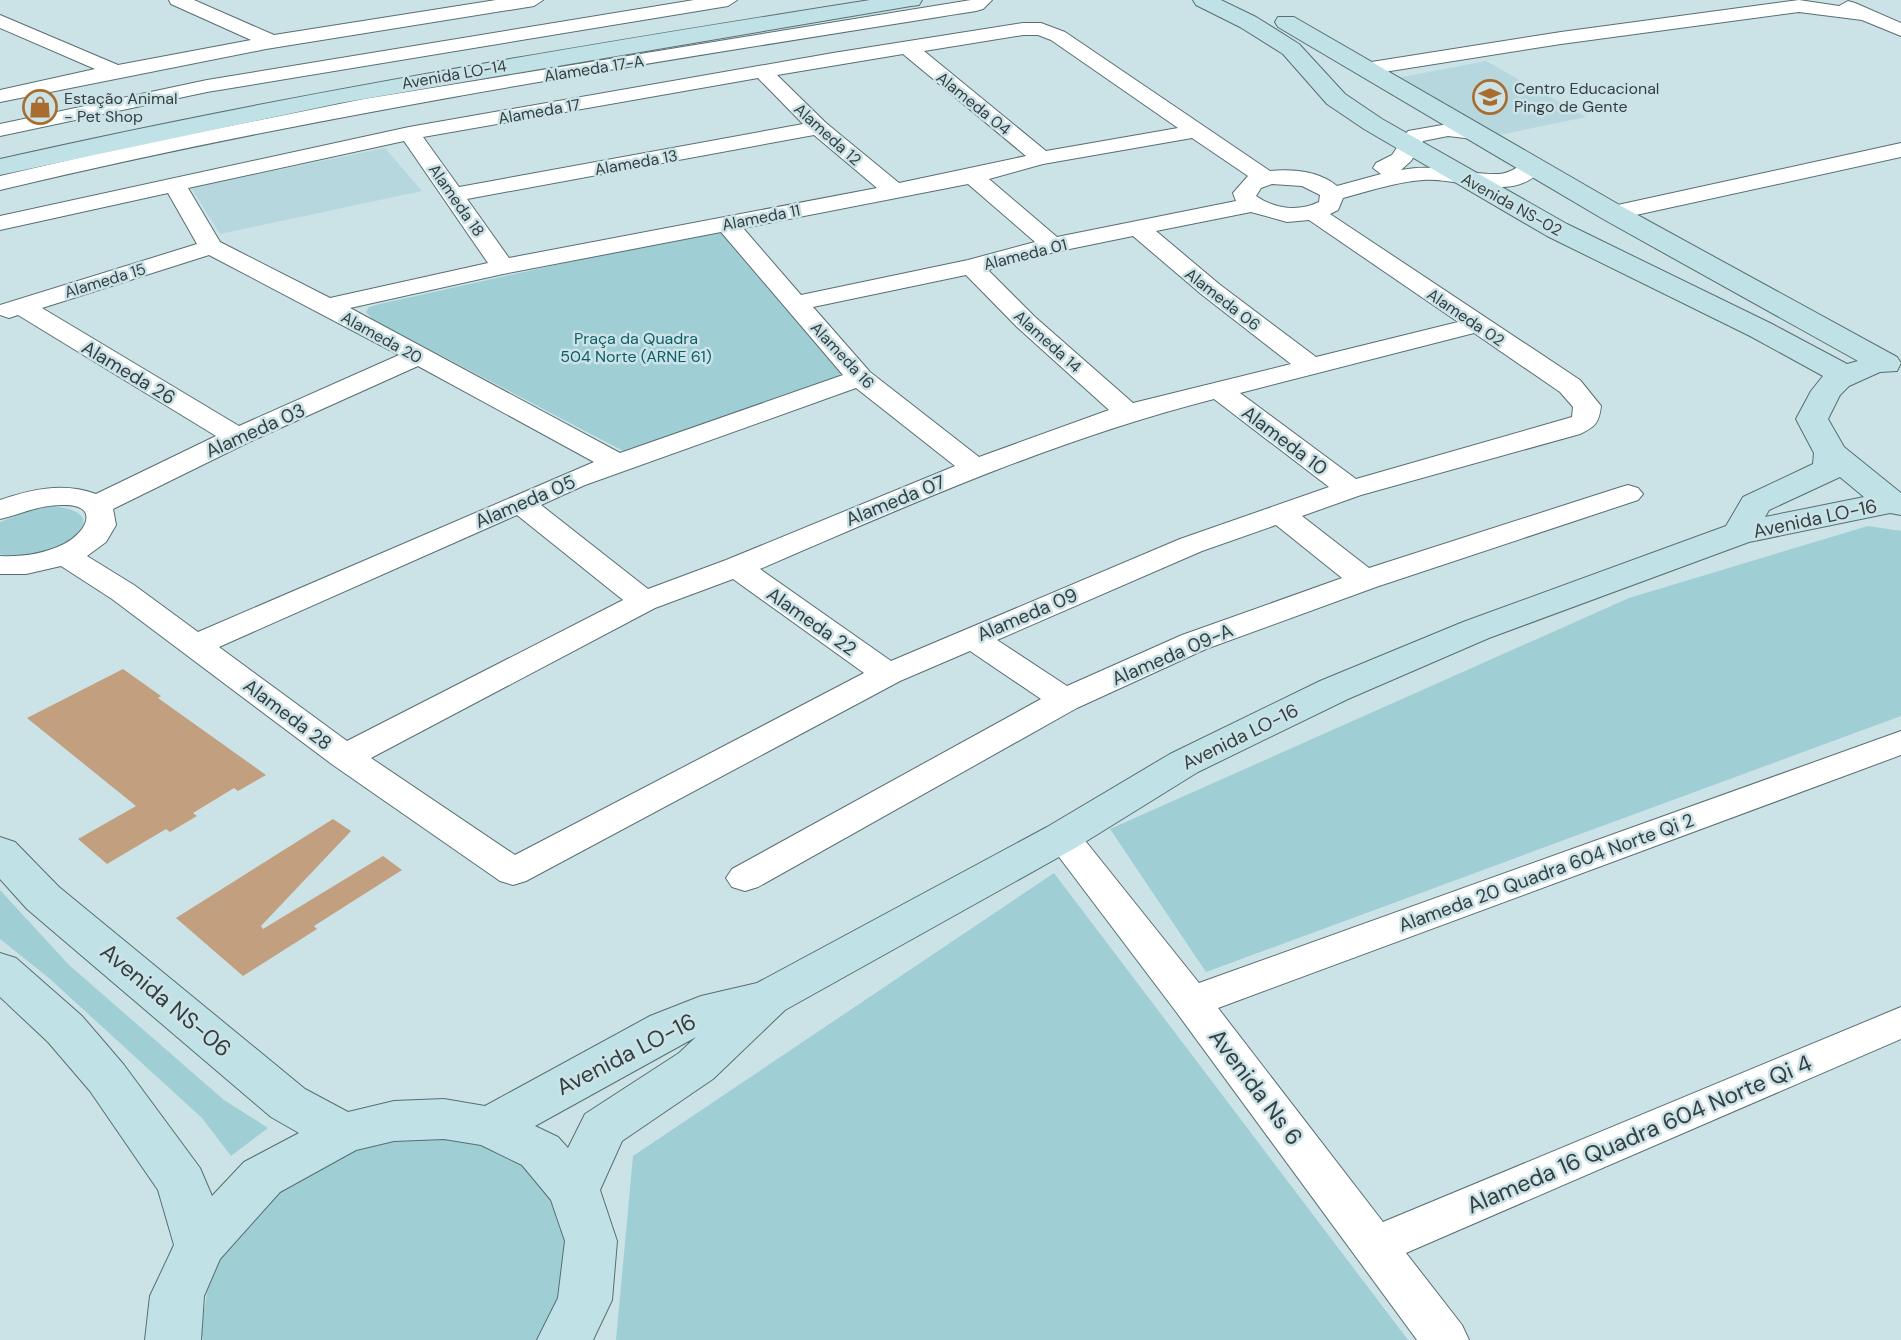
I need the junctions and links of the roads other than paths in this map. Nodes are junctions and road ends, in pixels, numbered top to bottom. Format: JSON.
{"nodes":[{"id":1,"x":232,"y":0,"type":"edge"},
{"id":2,"x":403,"y":0,"type":"edge"},
{"id":3,"x":534,"y":0,"type":"edge"},
{"id":4,"x":728,"y":0,"type":"edge"},
{"id":5,"x":824,"y":0,"type":"edge"},
{"id":6,"x":911,"y":0,"type":"edge"},
{"id":7,"x":983,"y":0,"type":"edge"},
{"id":8,"x":1205,"y":0,"type":"edge"},
{"id":9,"x":1248,"y":0,"type":"edge"},
{"id":10,"x":1833,"y":0,"type":"edge"},
{"id":11,"x":186,"y":3,"type":"edge"},
{"id":12,"x":1803,"y":3,"type":"edge"},
{"id":13,"x":651,"y":5,"type":"edge"},
{"id":14,"x":689,"y":13,"type":"junction"},
{"id":15,"x":1867,"y":15,"type":"junction"},
{"id":16,"x":419,"y":17,"type":"junction"},
{"id":17,"x":0,"y":21,"type":"edge"},
{"id":18,"x":1901,"y":30,"type":"edge"},
{"id":19,"x":807,"y":32,"type":"junction"},
{"id":20,"x":273,"y":42,"type":"junction"},
{"id":21,"x":907,"y":47,"type":"junction"},
{"id":22,"x":833,"y":58,"type":"junction"},
{"id":23,"x":1365,"y":69,"type":"junction"},
{"id":24,"x":113,"y":70,"type":"junction"},
{"id":25,"x":763,"y":72,"type":"junction"},
{"id":26,"x":0,"y":96,"type":"edge"},
{"id":27,"x":365,"y":98,"type":"junction"},
{"id":28,"x":818,"y":128,"type":"junction"},
{"id":29,"x":0,"y":130,"type":"edge"},
{"id":30,"x":1196,"y":131,"type":"junction"},
{"id":31,"x":410,"y":133,"type":"junction"},
{"id":32,"x":1473,"y":133,"type":"junction"},
{"id":33,"x":1410,"y":145,"type":"junction"},
{"id":34,"x":0,"y":149,"type":"edge"},
{"id":35,"x":1901,"y":150,"type":"edge"},
{"id":36,"x":1042,"y":158,"type":"junction"},
{"id":37,"x":0,"y":167,"type":"edge"},
{"id":38,"x":1532,"y":167,"type":"junction"},
{"id":39,"x":973,"y":176,"type":"junction"},
{"id":40,"x":1463,"y":176,"type":"junction"},
{"id":41,"x":1265,"y":178,"type":"junction"},
{"id":42,"x":174,"y":183,"type":"junction"},
{"id":43,"x":0,"y":184,"type":"edge"},
{"id":44,"x":1326,"y":189,"type":"junction"},
{"id":45,"x":896,"y":192,"type":"junction"},
{"id":46,"x":454,"y":195,"type":"junction"},
{"id":47,"x":1252,"y":205,"type":"junction"},
{"id":48,"x":1313,"y":212,"type":"junction"},
{"id":49,"x":1613,"y":213,"type":"junction"},
{"id":50,"x":0,"y":223,"type":"edge"},
{"id":51,"x":727,"y":224,"type":"junction"},
{"id":52,"x":1138,"y":228,"type":"junction"},
{"id":53,"x":1052,"y":245,"type":"junction"},
{"id":54,"x":211,"y":247,"type":"junction"},
{"id":55,"x":503,"y":267,"type":"junction"},
{"id":56,"x":971,"y":267,"type":"junction"},
{"id":57,"x":797,"y":303,"type":"junction"},
{"id":58,"x":327,"y":306,"type":"junction"},
{"id":59,"x":10,"y":309,"type":"edge"},
{"id":60,"x":1476,"y":325,"type":"junction"},
{"id":61,"x":417,"y":357,"type":"junction"},
{"id":62,"x":1894,"y":363,"type":"edge"},
{"id":63,"x":1311,"y":366,"type":"junction"},
{"id":64,"x":1842,"y":374,"type":"junction"},
{"id":65,"x":860,"y":378,"type":"junction"},
{"id":66,"x":1220,"y":391,"type":"junction"},
{"id":67,"x":1128,"y":413,"type":"junction"},
{"id":68,"x":1570,"y":428,"type":"joint"},
{"id":69,"x":237,"y":437,"type":"junction"},
{"id":70,"x":1831,"y":453,"type":"junction"},
{"id":71,"x":617,"y":463,"type":"junction"},
{"id":72,"x":975,"y":468,"type":"junction"},
{"id":73,"x":1350,"y":489,"type":"junction"},
{"id":74,"x":1628,"y":494,"type":"dead end"},
{"id":75,"x":520,"y":502,"type":"junction"},
{"id":76,"x":1896,"y":504,"type":"edge"},
{"id":77,"x":3,"y":506,"type":"edge"},
{"id":78,"x":95,"y":506,"type":"junction"},
{"id":79,"x":1280,"y":514,"type":"junction"},
{"id":80,"x":1740,"y":533,"type":"junction"},
{"id":81,"x":64,"y":555,"type":"junction"},
{"id":82,"x":0,"y":565,"type":"edge"},
{"id":83,"x":737,"y":567,"type":"junction"},
{"id":84,"x":1365,"y":580,"type":"junction"},
{"id":85,"x":644,"y":601,"type":"junction"},
{"id":86,"x":972,"y":638,"type":"junction"},
{"id":87,"x":197,"y":645,"type":"junction"},
{"id":88,"x":888,"y":674,"type":"junction"},
{"id":89,"x":1065,"y":700,"type":"junction"},
{"id":90,"x":1901,"y":742,"type":"edge"},
{"id":91,"x":345,"y":757,"type":"junction"},
{"id":92,"x":1062,"y":837,"type":"junction"},
{"id":93,"x":0,"y":852,"type":"edge"},
{"id":94,"x":513,"y":872,"type":"joint"},
{"id":95,"x":745,"y":878,"type":"dead end"},
{"id":96,"x":0,"y":970,"type":"edge"},
{"id":97,"x":768,"y":998,"type":"junction"},
{"id":98,"x":1191,"y":1002,"type":"junction"},
{"id":99,"x":1901,"y":1022,"type":"edge"},
{"id":100,"x":490,"y":1126,"type":"junction"},
{"id":101,"x":343,"y":1133,"type":"junction"},
{"id":102,"x":574,"y":1190,"type":"junction"},
{"id":103,"x":200,"y":1244,"type":"junction"},
{"id":104,"x":1376,"y":1245,"type":"junction"},
{"id":105,"x":173,"y":1340,"type":"edge"},
{"id":106,"x":565,"y":1340,"type":"edge"},
{"id":107,"x":1445,"y":1340,"type":"edge"}],
"edges":[{"from":1,"to":11,"type":"street"},
{"from":2,"to":16,"type":"street"},
{"from":3,"to":16,"type":"street"},
{"from":4,"to":14,"type":"street"},
{"from":5,"to":14,"type":"street","name":"Avenida LO-14"},
{"from":6,"to":27,"type":"street","name":"Avenida LO-14"},
{"from":7,"to":19,"type":"street","name":"Alameda 17-A"},
{"from":8,"to":33,"type":"street","name":"Avenida NS-02"},
{"from":9,"to":23,"type":"street"},
{"from":10,"to":15,"type":"street"},
{"from":11,"to":20,"type":"street"},
{"from":12,"to":15,"type":"street"},
{"from":12,"to":23,"type":"street"},
{"from":13,"to":14,"type":"street"},
{"from":13,"to":29,"type":"street"},
{"from":14,"to":34,"type":"street","name":"Avenida LO-14"},
{"from":15,"to":18,"type":"street"},
{"from":16,"to":20,"type":"street"},
{"from":17,"to":24,"type":"street"},
{"from":19,"to":22,"type":"street"},
{"from":19,"to":27,"type":"street","name":"Alameda 17-A"},
{"from":20,"to":24,"type":"street"},
{"from":21,"to":22,"type":"street","name":"Alameda 17"},
{"from":21,"to":30,"type":"street","name":"Alameda 17"},
{"from":21,"to":36,"type":"street","name":"Alameda 04"},
{"from":22,"to":25,"type":"street","name":"Alameda 17"},
{"from":23,"to":32,"type":"street"},
{"from":24,"to":26,"type":"street"},
{"from":25,"to":28,"type":"street","name":"Alameda 12"},
{"from":25,"to":31,"type":"street","name":"Alameda 17"},
{"from":27,"to":37,"type":"street","name":"Avenida LO-14"},
{"from":27,"to":43,"type":"street","name":"Alameda 17-A"},
{"from":28,"to":45,"type":"street","name":"Alameda 12"},
{"from":28,"to":46,"type":"street","name":"Alameda 13"},
{"from":30,"to":36,"type":"street","name":"Alameda 11"},
{"from":30,"to":41,"type":"street"},
{"from":31,"to":42,"type":"street","name":"Alameda 17"},
{"from":31,"to":46,"type":"street","name":"Alameda 18"},
{"from":32,"to":33,"type":"street"},
{"from":32,"to":38,"type":"street"},
{"from":33,"to":40,"type":"street","name":"Avenida NS-02"},
{"from":33,"to":44,"type":"street"},
{"from":35,"to":49,"type":"street"},
{"from":36,"to":39,"type":"street","name":"Alameda 11"},
{"from":38,"to":40,"type":"street"},
{"from":38,"to":49,"type":"street"},
{"from":39,"to":45,"type":"street","name":"Alameda 11"},
{"from":39,"to":53,"type":"street"},
{"from":40,"to":44,"type":"street"},
{"from":40,"to":64,"type":"street","name":"Avenida NS-02"},
{"from":41,"to":44,"type":"street"},
{"from":41,"to":47,"type":"street"},
{"from":42,"to":50,"type":"street","name":"Alameda 17"},
{"from":42,"to":54,"type":"street"},
{"from":44,"to":48,"type":"street"},
{"from":45,"to":51,"type":"street","name":"Alameda 11"},
{"from":46,"to":55,"type":"street","name":"Alameda 18"},
{"from":47,"to":48,"type":"street"},
{"from":47,"to":52,"type":"street","name":"Alameda 01"},
{"from":48,"to":60,"type":"street","name":"Alameda 02"},
{"from":49,"to":62,"type":"street"},
{"from":51,"to":55,"type":"street","name":"Alameda 11"},
{"from":51,"to":57,"type":"street","name":"Alameda 16"},
{"from":52,"to":53,"type":"street","name":"Alameda 01"},
{"from":52,"to":63,"type":"street","name":"Alameda 06"},
{"from":53,"to":56,"type":"street","name":"Alameda 01"},
{"from":54,"to":58,"type":"street","name":"Alameda 20"},
{"from":54,"to":59,"type":"street","name":"Alameda 15"},
{"from":55,"to":58,"type":"street","name":"Alameda 11"},
{"from":56,"to":57,"type":"street","name":"Alameda 01"},
{"from":56,"to":67,"type":"street","name":"Alameda 14"},
{"from":57,"to":65,"type":"street","name":"Alameda 16"},
{"from":58,"to":61,"type":"street","name":"Alameda 20"},
{"from":59,"to":69,"type":"street","name":"Alameda 26"},
{"from":60,"to":63,"type":"street","name":"Alameda 07"},
{"from":60,"to":68,"type":"street","name":"Alameda 02"},
{"from":61,"to":69,"type":"street","name":"Alameda 03"},
{"from":61,"to":71,"type":"street","name":"Alameda 20"},
{"from":62,"to":64,"type":"street"},
{"from":63,"to":66,"type":"street","name":"Alameda 07"},
{"from":64,"to":70,"type":"street"},
{"from":65,"to":71,"type":"street","name":"Alameda 05"},
{"from":65,"to":72,"type":"street","name":"Alameda 16"},
{"from":66,"to":67,"type":"street","name":"Alameda 07"},
{"from":66,"to":73,"type":"street","name":"Alameda 10"},
{"from":67,"to":72,"type":"street","name":"Alameda 07"},
{"from":68,"to":73,"type":"street","name":"Alameda 09"},
{"from":69,"to":78,"type":"street","name":"Alameda 03"},
{"from":70,"to":76,"type":"street"},
{"from":70,"to":80,"type":"street","name":"Avenida LO-16"},
{"from":71,"to":75,"type":"street","name":"Alameda 05"},
{"from":72,"to":83,"type":"street","name":"Alameda 07"},
{"from":73,"to":79,"type":"street","name":"Alameda 09"},
{"from":74,"to":84,"type":"street","name":"Alameda 09-A"},
{"from":75,"to":85,"type":"street"},
{"from":75,"to":87,"type":"street","name":"Alameda 05"},
{"from":76,"to":80,"type":"street","name":"Avenida LO-16"},
{"from":77,"to":78,"type":"street"},
{"from":78,"to":81,"type":"street"},
{"from":79,"to":84,"type":"street"},
{"from":79,"to":86,"type":"street","name":"Alameda 09"},
{"from":80,"to":92,"type":"street","name":"Avenida LO-16"},
{"from":81,"to":82,"type":"street"},
{"from":81,"to":87,"type":"street","name":"Alameda 28"},
{"from":83,"to":85,"type":"street","name":"Alameda 07"},
{"from":83,"to":88,"type":"street","name":"Alameda 22"},
{"from":84,"to":89,"type":"street","name":"Alameda 09-A"},
{"from":85,"to":91,"type":"street","name":"Alameda 07"},
{"from":86,"to":88,"type":"street","name":"Alameda 09"},
{"from":86,"to":89,"type":"street"},
{"from":87,"to":91,"type":"street","name":"Alameda 28"},
{"from":88,"to":94,"type":"street","name":"Alameda 09"},
{"from":89,"to":95,"type":"street","name":"Alameda 09-A"},
{"from":90,"to":98,"type":"street","name":"Alameda 20 Quadra 604 Norte Qi 2"},
{"from":91,"to":94,"type":"street","name":"Alameda 28"},
{"from":92,"to":97,"type":"street","name":"Avenida LO-16"},
{"from":92,"to":98,"type":"street","name":"Avenida Ns 6"},
{"from":93,"to":101,"type":"street","name":"Avenida NS-06"},
{"from":96,"to":103,"type":"street"},
{"from":97,"to":100,"type":"street","name":"Avenida LO-16"},
{"from":97,"to":102,"type":"street","name":"Avenida LO-16"},
{"from":98,"to":104,"type":"street","name":"Avenida Ns 6"},
{"from":99,"to":104,"type":"street","name":"Alameda 16 Quadra 604 Norte Qi 4"},
{"from":100,"to":101,"type":"street"},
{"from":100,"to":102,"type":"street"},
{"from":101,"to":103,"type":"street"},
{"from":102,"to":106,"type":"street"},
{"from":103,"to":105,"type":"street"},
{"from":104,"to":107,"type":"street","name":"Avenida Ns 6"}]}
